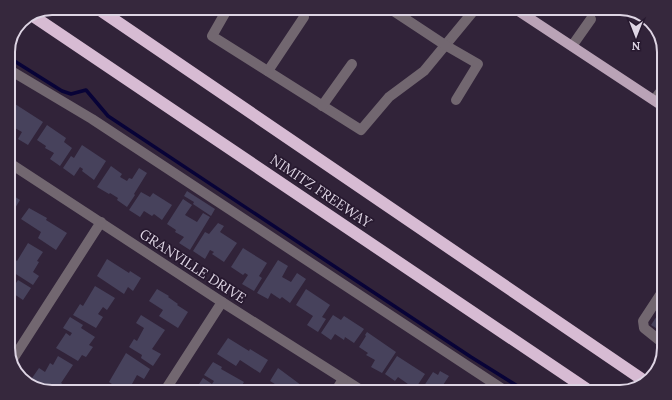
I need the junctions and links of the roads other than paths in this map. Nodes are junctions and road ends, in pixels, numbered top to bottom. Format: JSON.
{"nodes":[{"id":1,"x":107,"y":15,"type":"edge"},
{"id":2,"x":224,"y":15,"type":"edge"},
{"id":3,"x":400,"y":15,"type":"edge"},
{"id":4,"x":470,"y":15,"type":"edge"},
{"id":5,"x":525,"y":15,"type":"edge"},
{"id":6,"x":304,"y":17,"type":"dead end"},
{"id":7,"x":37,"y":19,"type":"edge"},
{"id":8,"x":590,"y":19,"type":"dead end"},
{"id":9,"x":445,"y":45,"type":"junction"},
{"id":10,"x":572,"y":46,"type":"junction"},
{"id":11,"x":352,"y":64,"type":"dead end"},
{"id":12,"x":268,"y":71,"type":"junction"},
{"id":13,"x":15,"y":73,"type":"edge"},
{"id":14,"x":657,"y":96,"type":"edge"},
{"id":15,"x":456,"y":100,"type":"dead end"},
{"id":16,"x":654,"y":100,"type":"junction"},
{"id":17,"x":657,"y":102,"type":"edge"},
{"id":18,"x":322,"y":106,"type":"junction"},
{"id":19,"x":15,"y":167,"type":"edge"},
{"id":20,"x":101,"y":222,"type":"junction"},
{"id":21,"x":657,"y":300,"type":"edge"},
{"id":22,"x":222,"y":302,"type":"junction"},
{"id":23,"x":657,"y":338,"type":"edge"},
{"id":24,"x":16,"y":356,"type":"edge"},
{"id":25,"x":641,"y":378,"type":"edge"},
{"id":26,"x":343,"y":379,"type":"junction"},
{"id":27,"x":169,"y":385,"type":"edge"},
{"id":28,"x":339,"y":385,"type":"edge"},
{"id":29,"x":353,"y":385,"type":"edge"},
{"id":30,"x":496,"y":385,"type":"edge"},
{"id":31,"x":581,"y":385,"type":"edge"}],
"edges":[{"from":1,"to":25,"type":"highway","name":"NIMITZ FREEWAY"},
{"from":2,"to":12,"type":"street"},
{"from":3,"to":9,"type":"street"},
{"from":4,"to":9,"type":"street"},
{"from":5,"to":10,"type":"main road"},
{"from":6,"to":12,"type":"street"},
{"from":7,"to":31,"type":"highway","name":"NIMITZ FREEWAY"},
{"from":8,"to":10,"type":"street"},
{"from":9,"to":15,"type":"street"},
{"from":9,"to":18,"type":"street"},
{"from":10,"to":16,"type":"main road"},
{"from":11,"to":18,"type":"street"},
{"from":12,"to":18,"type":"street"},
{"from":13,"to":30,"type":"street"},
{"from":14,"to":16,"type":"street"},
{"from":16,"to":17,"type":"main road"},
{"from":19,"to":20,"type":"street","name":"GRANVILLE DRIVE"},
{"from":20,"to":22,"type":"street","name":"GRANVILLE DRIVE"},
{"from":20,"to":24,"type":"street"},
{"from":21,"to":23,"type":"street"},
{"from":22,"to":26,"type":"street","name":"GRANVILLE DRIVE"},
{"from":22,"to":27,"type":"street"},
{"from":26,"to":28,"type":"street"},
{"from":26,"to":29,"type":"street","name":"GRANVILLE DRIVE"}]}
